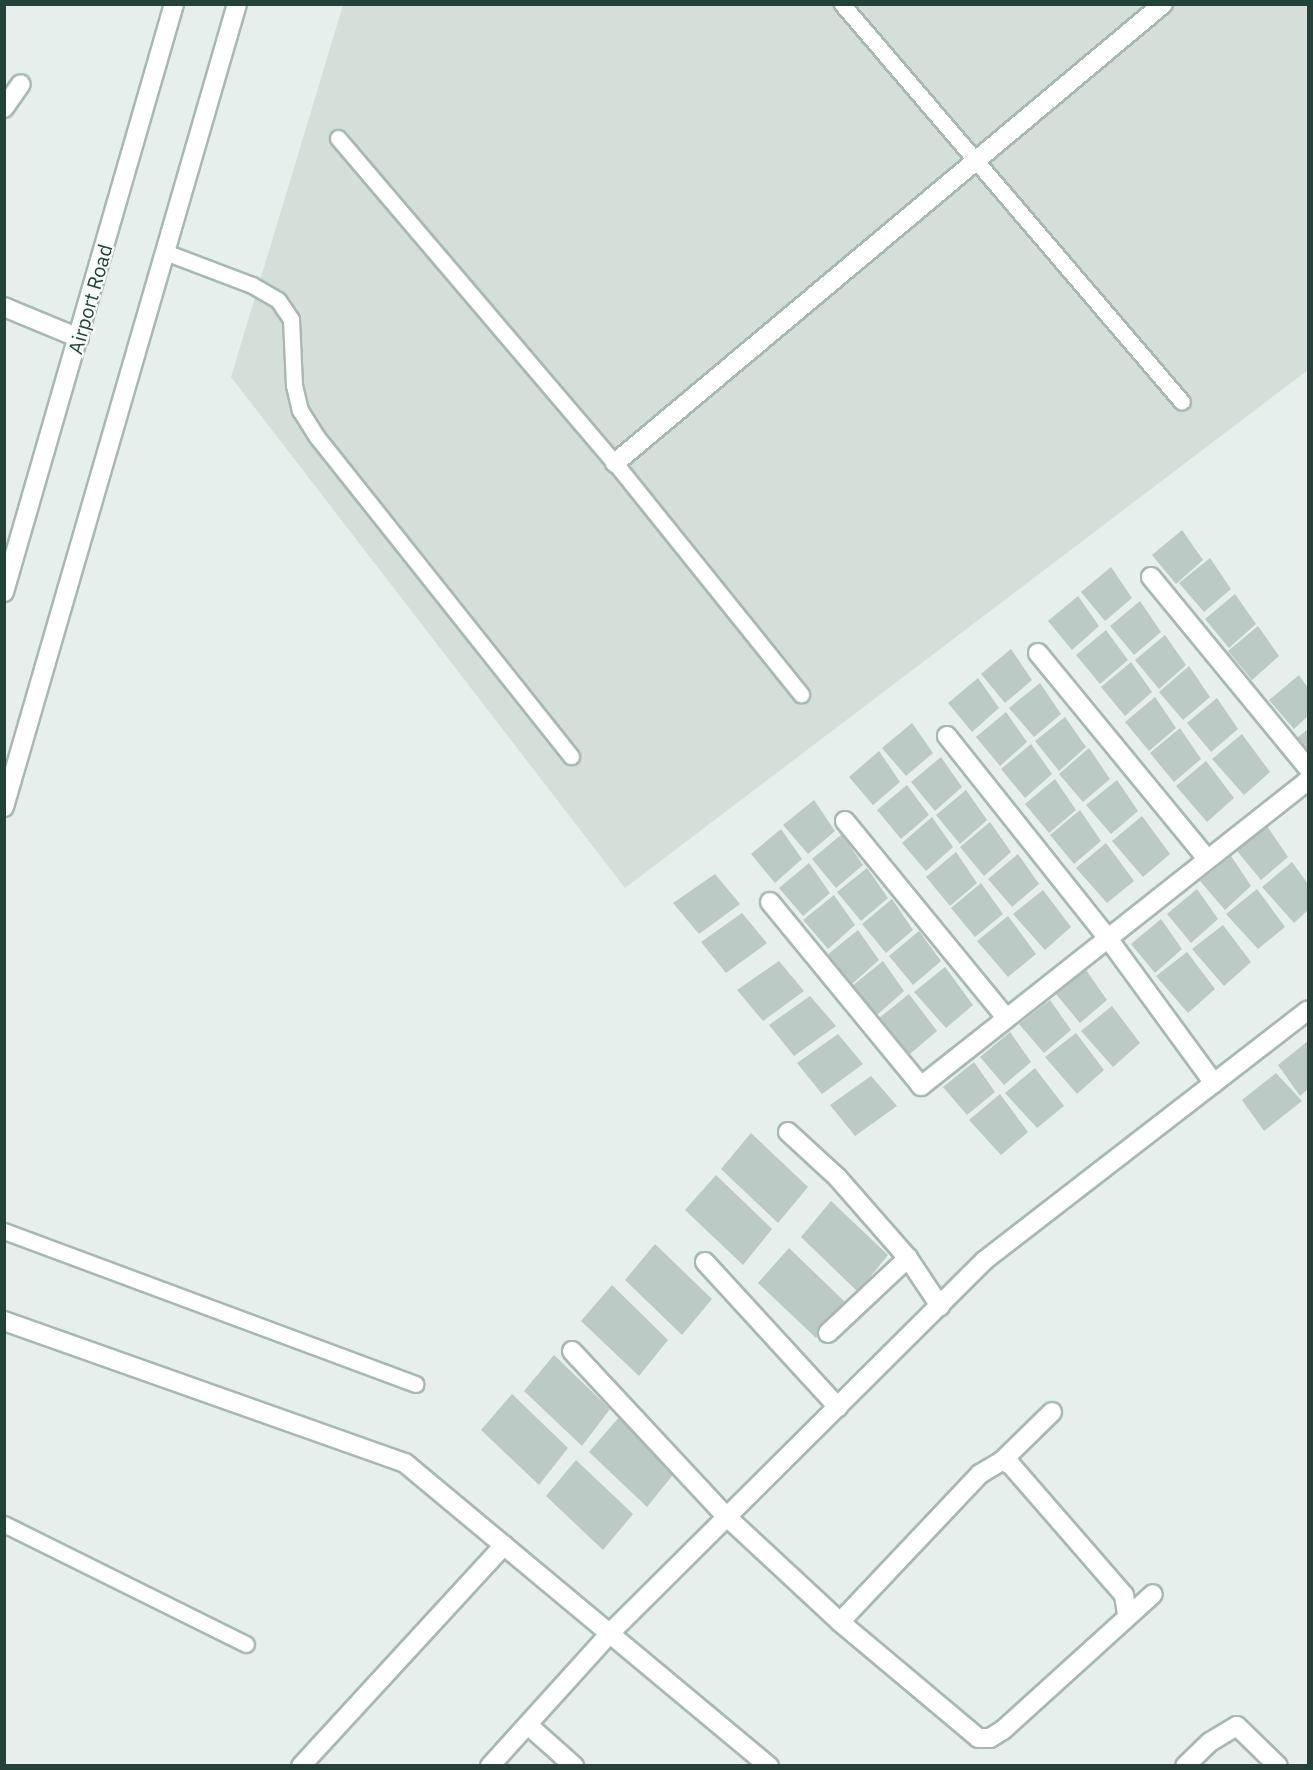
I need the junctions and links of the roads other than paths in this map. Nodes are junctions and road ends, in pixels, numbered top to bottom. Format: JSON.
{"nodes":[{"id":1,"x":174,"y":4,"type":"edge"},
{"id":2,"x":237,"y":4,"type":"edge"},
{"id":3,"x":842,"y":4,"type":"edge"},
{"id":4,"x":1163,"y":4,"type":"edge"},
{"id":5,"x":21,"y":84,"type":"dead end"},
{"id":6,"x":4,"y":108,"type":"edge"},
{"id":7,"x":338,"y":138,"type":"dead end"},
{"id":8,"x":976,"y":160,"type":"junction"},
{"id":9,"x":165,"y":252,"type":"junction"},
{"id":10,"x":4,"y":307,"type":"edge"},
{"id":11,"x":79,"y":338,"type":"junction"},
{"id":12,"x":1182,"y":402,"type":"dead end"},
{"id":13,"x":615,"y":463,"type":"junction"},
{"id":14,"x":1151,"y":577,"type":"dead end"},
{"id":15,"x":4,"y":592,"type":"edge"},
{"id":16,"x":1038,"y":653,"type":"dead end"},
{"id":17,"x":801,"y":694,"type":"dead end"},
{"id":18,"x":946,"y":736,"type":"dead end"},
{"id":19,"x":571,"y":756,"type":"dead end"},
{"id":20,"x":1308,"y":768,"type":"edge"},
{"id":21,"x":1308,"y":780,"type":"edge"},
{"id":22,"x":4,"y":807,"type":"edge"},
{"id":23,"x":845,"y":821,"type":"dead end"},
{"id":24,"x":1207,"y":859,"type":"junction"},
{"id":25,"x":770,"y":902,"type":"dead end"},
{"id":26,"x":1107,"y":937,"type":"junction"},
{"id":27,"x":1308,"y":1010,"type":"edge"},
{"id":28,"x":1006,"y":1018,"type":"junction"},
{"id":29,"x":1214,"y":1083,"type":"junction"},
{"id":30,"x":788,"y":1132,"type":"dead end"},
{"id":31,"x":4,"y":1231,"type":"edge"},
{"id":32,"x":908,"y":1258,"type":"junction"},
{"id":33,"x":705,"y":1262,"type":"dead end"},
{"id":34,"x":940,"y":1306,"type":"junction"},
{"id":35,"x":4,"y":1322,"type":"edge"},
{"id":36,"x":828,"y":1333,"type":"dead end"},
{"id":37,"x":572,"y":1350,"type":"dead end"},
{"id":38,"x":416,"y":1384,"type":"dead end"},
{"id":39,"x":838,"y":1407,"type":"junction"},
{"id":40,"x":1052,"y":1412,"type":"dead end"},
{"id":41,"x":1002,"y":1461,"type":"junction"},
{"id":42,"x":727,"y":1517,"type":"junction"},
{"id":43,"x":4,"y":1524,"type":"edge"},
{"id":44,"x":504,"y":1545,"type":"junction"},
{"id":45,"x":1153,"y":1594,"type":"dead end"},
{"id":46,"x":1127,"y":1615,"type":"junction"},
{"id":47,"x":840,"y":1622,"type":"junction"},
{"id":48,"x":610,"y":1633,"type":"junction"},
{"id":49,"x":246,"y":1644,"type":"dead end"},
{"id":50,"x":528,"y":1725,"type":"junction"},
{"id":51,"x":301,"y":1766,"type":"edge"},
{"id":52,"x":490,"y":1766,"type":"edge"},
{"id":53,"x":574,"y":1766,"type":"edge"},
{"id":54,"x":769,"y":1766,"type":"edge"},
{"id":55,"x":1185,"y":1766,"type":"edge"},
{"id":56,"x":1278,"y":1766,"type":"edge"}],
"edges":[{"from":1,"to":11,"type":"street","name":"Airport Road"},
{"from":2,"to":9,"type":"street"},
{"from":3,"to":8,"type":"lane"},
{"from":4,"to":8,"type":"street"},
{"from":5,"to":6,"type":"street"},
{"from":7,"to":13,"type":"lane"},
{"from":8,"to":12,"type":"lane"},
{"from":8,"to":13,"type":"street"},
{"from":9,"to":19,"type":"lane"},
{"from":9,"to":22,"type":"street"},
{"from":10,"to":11,"type":"street"},
{"from":11,"to":15,"type":"street","name":"Airport Road"},
{"from":13,"to":17,"type":"lane"},
{"from":14,"to":20,"type":"street"},
{"from":16,"to":24,"type":"street"},
{"from":18,"to":26,"type":"street"},
{"from":21,"to":24,"type":"street"},
{"from":23,"to":28,"type":"street"},
{"from":24,"to":26,"type":"street"},
{"from":25,"to":28,"type":"street"},
{"from":26,"to":28,"type":"street"},
{"from":26,"to":29,"type":"street"},
{"from":27,"to":29,"type":"street"},
{"from":29,"to":34,"type":"street"},
{"from":30,"to":32,"type":"street"},
{"from":31,"to":38,"type":"lane"},
{"from":32,"to":34,"type":"street"},
{"from":32,"to":36,"type":"street"},
{"from":33,"to":39,"type":"street"},
{"from":34,"to":39,"type":"street"},
{"from":35,"to":44,"type":"street"},
{"from":37,"to":42,"type":"street"},
{"from":39,"to":42,"type":"street"},
{"from":40,"to":41,"type":"street"},
{"from":41,"to":46,"type":"street"},
{"from":41,"to":47,"type":"street"},
{"from":42,"to":47,"type":"street"},
{"from":42,"to":48,"type":"street"},
{"from":43,"to":49,"type":"lane"},
{"from":44,"to":48,"type":"street"},
{"from":44,"to":51,"type":"street"},
{"from":45,"to":46,"type":"street"},
{"from":46,"to":47,"type":"street"},
{"from":48,"to":50,"type":"street"},
{"from":48,"to":54,"type":"street"},
{"from":50,"to":52,"type":"street"},
{"from":50,"to":53,"type":"street"},
{"from":55,"to":56,"type":"street"}]}
